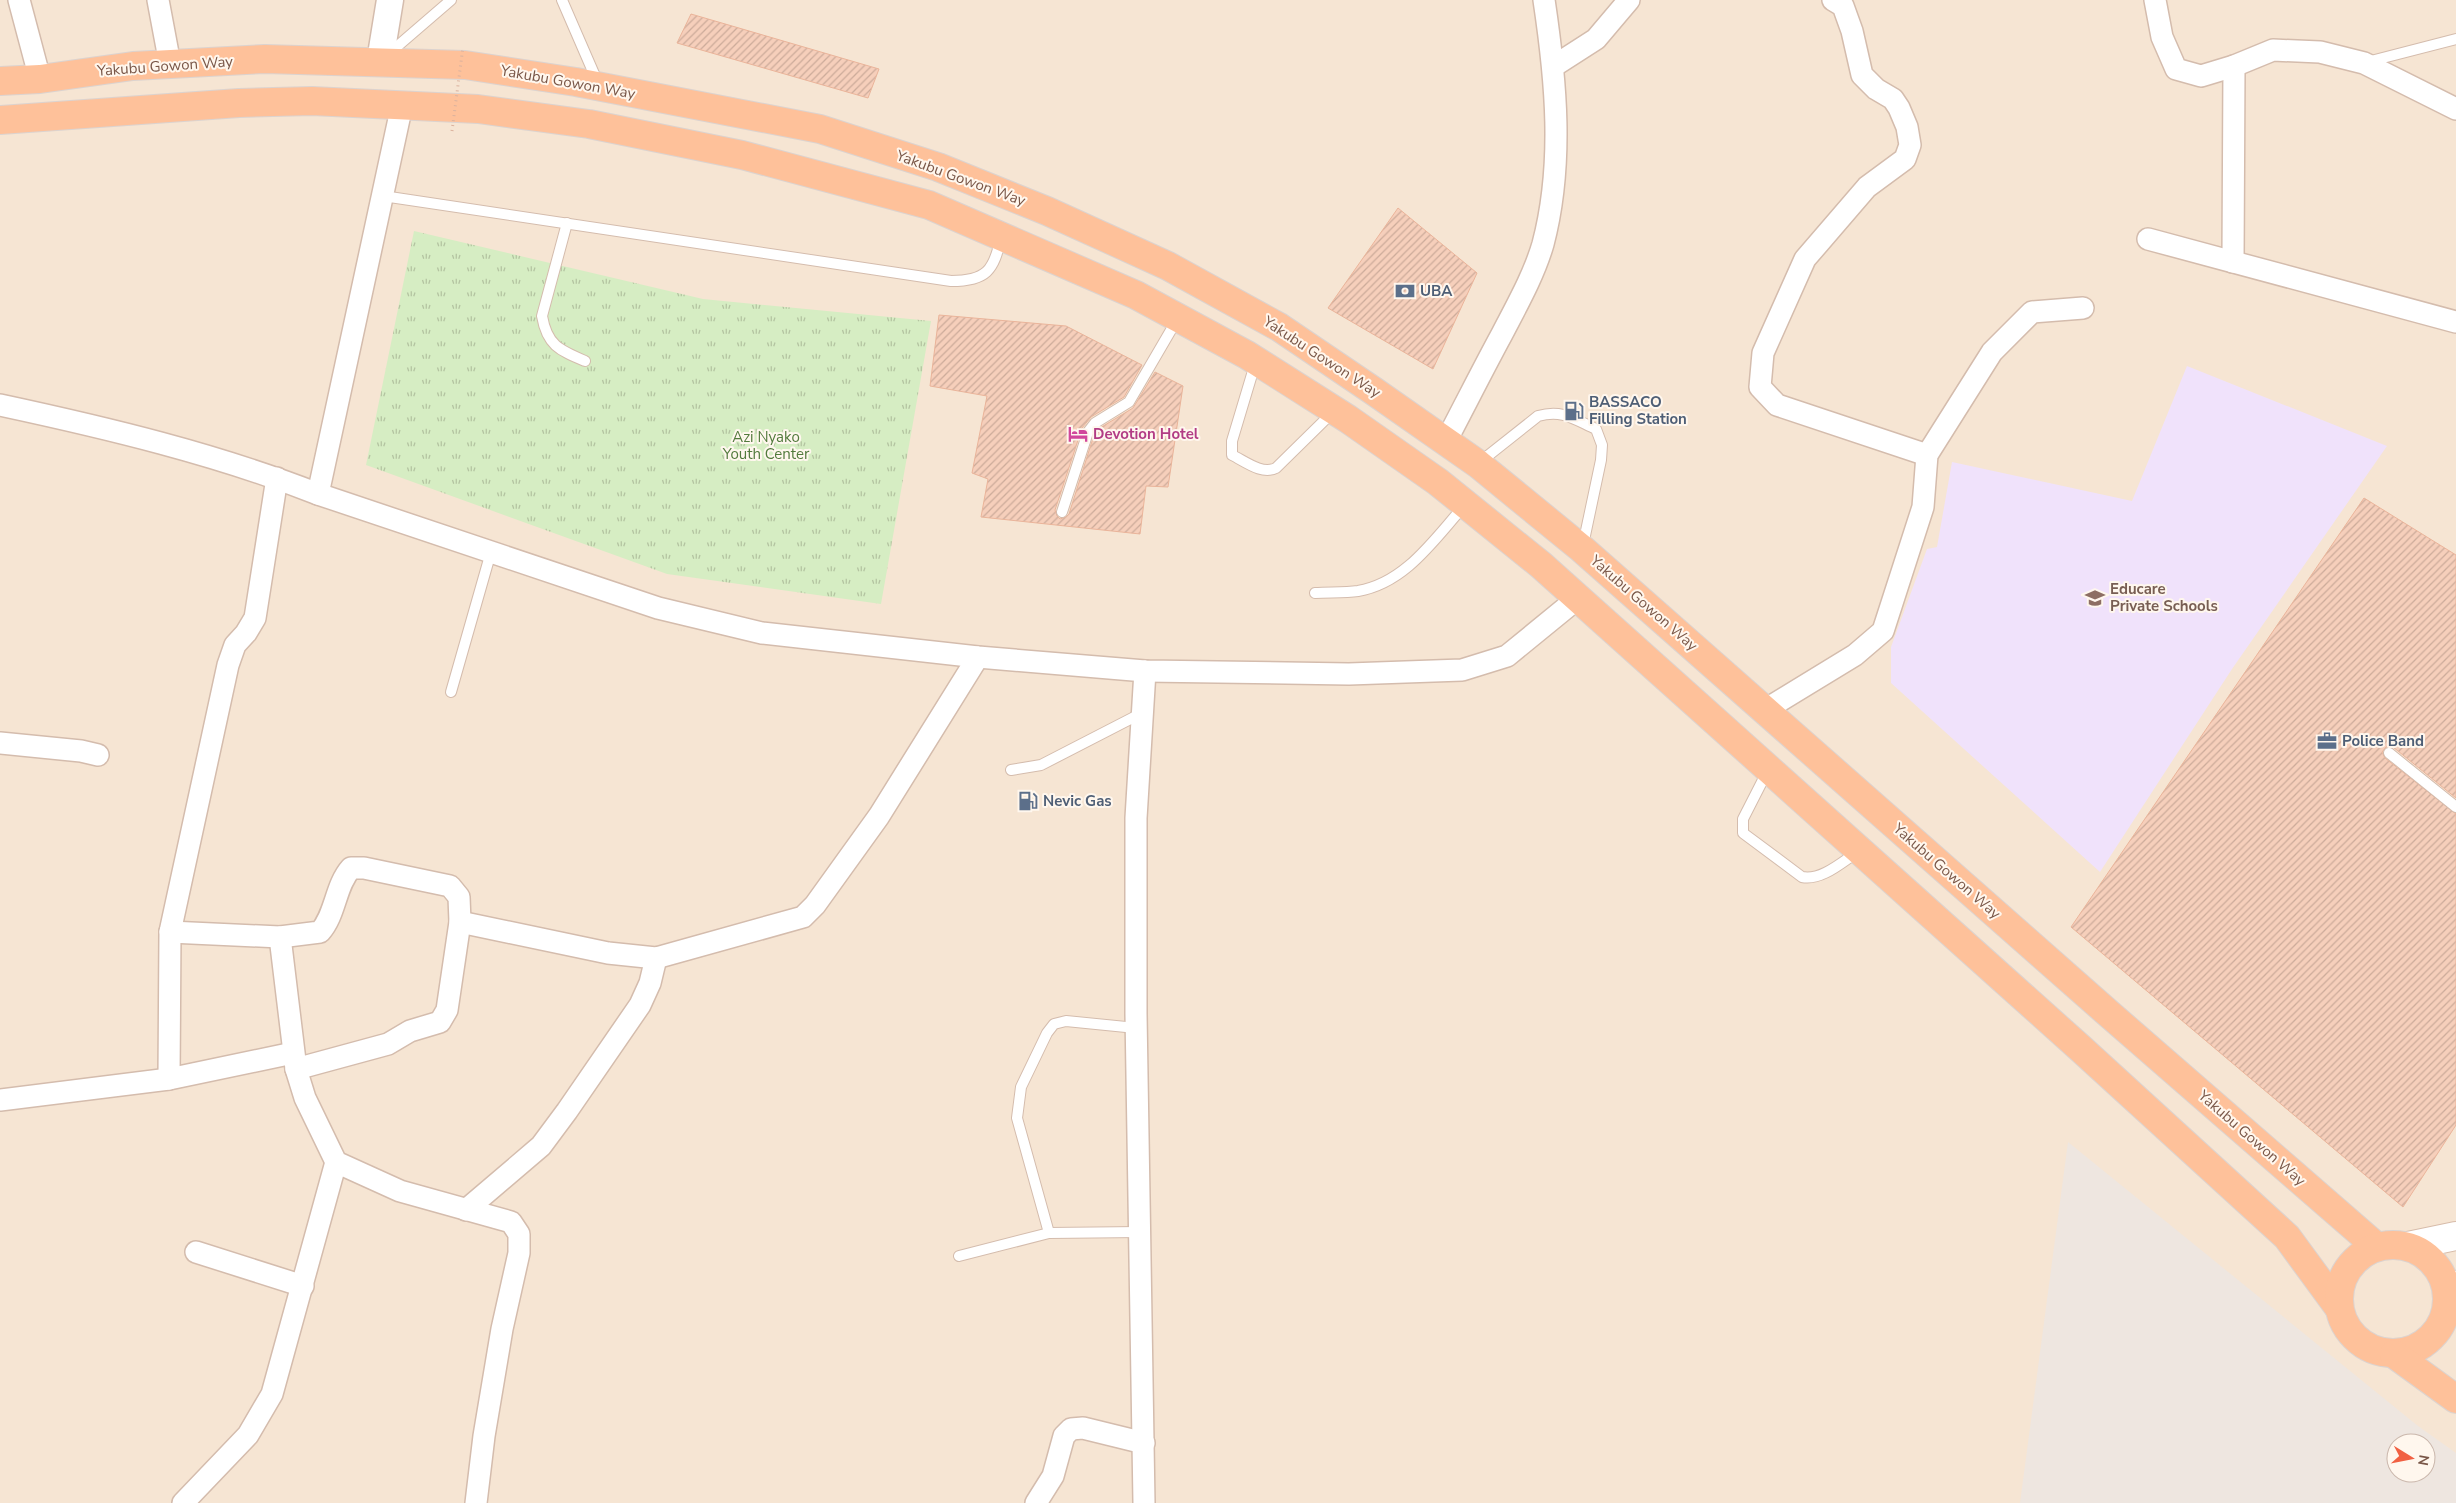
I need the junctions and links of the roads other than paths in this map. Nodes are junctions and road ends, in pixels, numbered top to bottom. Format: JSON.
{"nodes":[{"id":1,"x":19,"y":0,"type":"edge"},
{"id":2,"x":158,"y":0,"type":"edge"},
{"id":3,"x":390,"y":0,"type":"edge"},
{"id":4,"x":451,"y":0,"type":"edge"},
{"id":5,"x":562,"y":0,"type":"edge"},
{"id":6,"x":1544,"y":0,"type":"edge"},
{"id":7,"x":1629,"y":0,"type":"edge"},
{"id":8,"x":1833,"y":0,"type":"edge"},
{"id":9,"x":2155,"y":0,"type":"edge"},
{"id":10,"x":2456,"y":39,"type":"edge"},
{"id":11,"x":380,"y":61,"type":"junction"},
{"id":12,"x":2364,"y":63,"type":"junction"},
{"id":13,"x":170,"y":64,"type":"junction"},
{"id":14,"x":1554,"y":66,"type":"junction"},
{"id":15,"x":2234,"y":66,"type":"junction"},
{"id":16,"x":40,"y":79,"type":"junction"},
{"id":17,"x":0,"y":81,"type":"edge"},
{"id":18,"x":599,"y":86,"type":"junction"},
{"id":19,"x":402,"y":105,"type":"junction"},
{"id":20,"x":2456,"y":108,"type":"edge"},
{"id":21,"x":0,"y":120,"type":"edge"},
{"id":22,"x":989,"y":188,"type":"junction"},
{"id":23,"x":382,"y":196,"type":"junction"},
{"id":24,"x":566,"y":223,"type":"junction"},
{"id":25,"x":971,"y":223,"type":"junction"},
{"id":26,"x":1001,"y":236,"type":"junction"},
{"id":27,"x":2148,"y":239,"type":"dead end"},
{"id":28,"x":2233,"y":262,"type":"junction"},
{"id":29,"x":2083,"y":308,"type":"dead end"},
{"id":30,"x":1178,"y":317,"type":"junction"},
{"id":31,"x":2456,"y":322,"type":"edge"},
{"id":32,"x":1256,"y":360,"type":"junction"},
{"id":33,"x":584,"y":361,"type":"dead end"},
{"id":34,"x":0,"y":405,"type":"edge"},
{"id":35,"x":1335,"y":410,"type":"junction"},
{"id":36,"x":1446,"y":441,"type":"junction"},
{"id":37,"x":1927,"y":454,"type":"junction"},
{"id":38,"x":1478,"y":464,"type":"junction"},
{"id":39,"x":277,"y":478,"type":"junction"},
{"id":40,"x":318,"y":494,"type":"junction"},
{"id":41,"x":1465,"y":504,"type":"junction"},
{"id":42,"x":1062,"y":512,"type":"dead end"},
{"id":43,"x":1582,"y":549,"type":"junction"},
{"id":44,"x":491,"y":552,"type":"junction"},
{"id":45,"x":1315,"y":593,"type":"dead end"},
{"id":46,"x":1578,"y":598,"type":"junction"},
{"id":47,"x":978,"y":657,"type":"junction"},
{"id":48,"x":1145,"y":671,"type":"junction"},
{"id":49,"x":451,"y":692,"type":"dead end"},
{"id":50,"x":1765,"y":710,"type":"junction"},
{"id":51,"x":1142,"y":713,"type":"junction"},
{"id":52,"x":0,"y":743,"type":"edge"},
{"id":53,"x":2389,"y":753,"type":"dead end"},
{"id":54,"x":98,"y":755,"type":"dead end"},
{"id":55,"x":1768,"y":769,"type":"junction"},
{"id":56,"x":1011,"y":770,"type":"dead end"},
{"id":57,"x":2456,"y":807,"type":"edge"},
{"id":58,"x":1860,"y":850,"type":"junction"},
{"id":59,"x":460,"y":922,"type":"junction"},
{"id":60,"x":170,"y":932,"type":"junction"},
{"id":61,"x":280,"y":938,"type":"junction"},
{"id":62,"x":656,"y":958,"type":"junction"},
{"id":63,"x":1136,"y":1028,"type":"junction"},
{"id":64,"x":295,"y":1061,"type":"junction"},
{"id":65,"x":169,"y":1078,"type":"junction"},
{"id":66,"x":0,"y":1100,"type":"edge"},
{"id":67,"x":336,"y":1162,"type":"junction"},
{"id":68,"x":466,"y":1210,"type":"junction"},
{"id":69,"x":1140,"y":1232,"type":"junction"},
{"id":70,"x":1049,"y":1233,"type":"junction"},
{"id":71,"x":2456,"y":1236,"type":"edge"},
{"id":72,"x":2408,"y":1246,"type":"junction"},
{"id":73,"x":2377,"y":1247,"type":"junction"},
{"id":74,"x":196,"y":1252,"type":"dead end"},
{"id":75,"x":958,"y":1256,"type":"dead end"},
{"id":76,"x":303,"y":1286,"type":"junction"},
{"id":77,"x":2452,"y":1299,"type":"edge"},
{"id":78,"x":2339,"y":1308,"type":"junction"},
{"id":79,"x":2394,"y":1354,"type":"junction"},
{"id":80,"x":2456,"y":1399,"type":"edge"},
{"id":81,"x":1144,"y":1443,"type":"junction"},
{"id":82,"x":183,"y":1503,"type":"edge"},
{"id":83,"x":476,"y":1503,"type":"edge"},
{"id":84,"x":1036,"y":1503,"type":"edge"},
{"id":85,"x":1144,"y":1503,"type":"edge"}],
"edges":[{"from":1,"to":16,"type":"street"},
{"from":2,"to":13,"type":"street"},
{"from":3,"to":11,"type":"street"},
{"from":4,"to":11,"type":"lane"},
{"from":5,"to":18,"type":"lane"},
{"from":6,"to":14,"type":"street"},
{"from":7,"to":14,"type":"street"},
{"from":8,"to":37,"type":"street"},
{"from":9,"to":15,"type":"street"},
{"from":10,"to":12,"type":"lane"},
{"from":11,"to":13,"type":"highway","name":"Yakubu Gowon Way"},
{"from":11,"to":18,"type":"highway","name":"Yakubu Gowon Way"},
{"from":12,"to":15,"type":"street"},
{"from":12,"to":20,"type":"street"},
{"from":13,"to":16,"type":"highway","name":"Yakubu Gowon Way"},
{"from":14,"to":36,"type":"street"},
{"from":15,"to":28,"type":"street"},
{"from":16,"to":17,"type":"highway","name":"Yakubu Gowon Way"},
{"from":18,"to":22,"type":"highway","name":"Yakubu Gowon Way"},
{"from":19,"to":21,"type":"highway"},
{"from":19,"to":23,"type":"street"},
{"from":19,"to":25,"type":"highway"},
{"from":22,"to":25,"type":"highway"},
{"from":22,"to":36,"type":"highway","name":"Yakubu Gowon Way"},
{"from":23,"to":24,"type":"lane"},
{"from":23,"to":40,"type":"street"},
{"from":24,"to":26,"type":"lane"},
{"from":24,"to":33,"type":"lane"},
{"from":25,"to":26,"type":"highway"},
{"from":26,"to":30,"type":"highway"},
{"from":27,"to":28,"type":"street"},
{"from":28,"to":31,"type":"street"},
{"from":29,"to":37,"type":"street"},
{"from":30,"to":32,"type":"highway"},
{"from":30,"to":42,"type":"lane"},
{"from":32,"to":35,"type":"highway"},
{"from":32,"to":35,"type":"lane"},
{"from":34,"to":39,"type":"street"},
{"from":35,"to":41,"type":"highway"},
{"from":36,"to":38,"type":"highway","name":"Yakubu Gowon Way"},
{"from":37,"to":50,"type":"street"},
{"from":38,"to":43,"type":"highway","name":"Yakubu Gowon Way"},
{"from":38,"to":43,"type":"lane"},
{"from":39,"to":40,"type":"street"},
{"from":39,"to":60,"type":"street"},
{"from":40,"to":44,"type":"street"},
{"from":41,"to":45,"type":"lane"},
{"from":41,"to":46,"type":"highway"},
{"from":43,"to":50,"type":"highway","name":"Yakubu Gowon Way"},
{"from":44,"to":47,"type":"street"},
{"from":44,"to":49,"type":"lane"},
{"from":46,"to":48,"type":"street"},
{"from":46,"to":55,"type":"highway"},
{"from":47,"to":48,"type":"street"},
{"from":47,"to":62,"type":"street"},
{"from":48,"to":51,"type":"street"},
{"from":50,"to":73,"type":"highway","name":"Yakubu Gowon Way"},
{"from":51,"to":56,"type":"lane"},
{"from":51,"to":63,"type":"street"},
{"from":52,"to":54,"type":"street"},
{"from":53,"to":57,"type":"lane"},
{"from":55,"to":58,"type":"highway"},
{"from":55,"to":58,"type":"lane"},
{"from":58,"to":78,"type":"highway"},
{"from":59,"to":61,"type":"street"},
{"from":59,"to":62,"type":"street"},
{"from":59,"to":64,"type":"street"},
{"from":60,"to":61,"type":"street"},
{"from":60,"to":65,"type":"street"},
{"from":61,"to":64,"type":"street"},
{"from":62,"to":68,"type":"street"},
{"from":63,"to":69,"type":"street"},
{"from":63,"to":70,"type":"lane"},
{"from":64,"to":65,"type":"street"},
{"from":64,"to":67,"type":"street"},
{"from":65,"to":66,"type":"street"},
{"from":67,"to":68,"type":"street"},
{"from":67,"to":76,"type":"street"},
{"from":68,"to":83,"type":"street"},
{"from":69,"to":70,"type":"lane"},
{"from":69,"to":81,"type":"street"},
{"from":70,"to":75,"type":"lane"},
{"from":71,"to":72,"type":"main road"},
{"from":72,"to":73,"type":"highway"},
{"from":72,"to":77,"type":"highway"},
{"from":73,"to":78,"type":"highway"},
{"from":74,"to":76,"type":"street"},
{"from":76,"to":82,"type":"street"},
{"from":77,"to":79,"type":"highway"},
{"from":78,"to":79,"type":"highway"},
{"from":79,"to":80,"type":"highway"},
{"from":81,"to":84,"type":"street"},
{"from":81,"to":85,"type":"street"}]}
